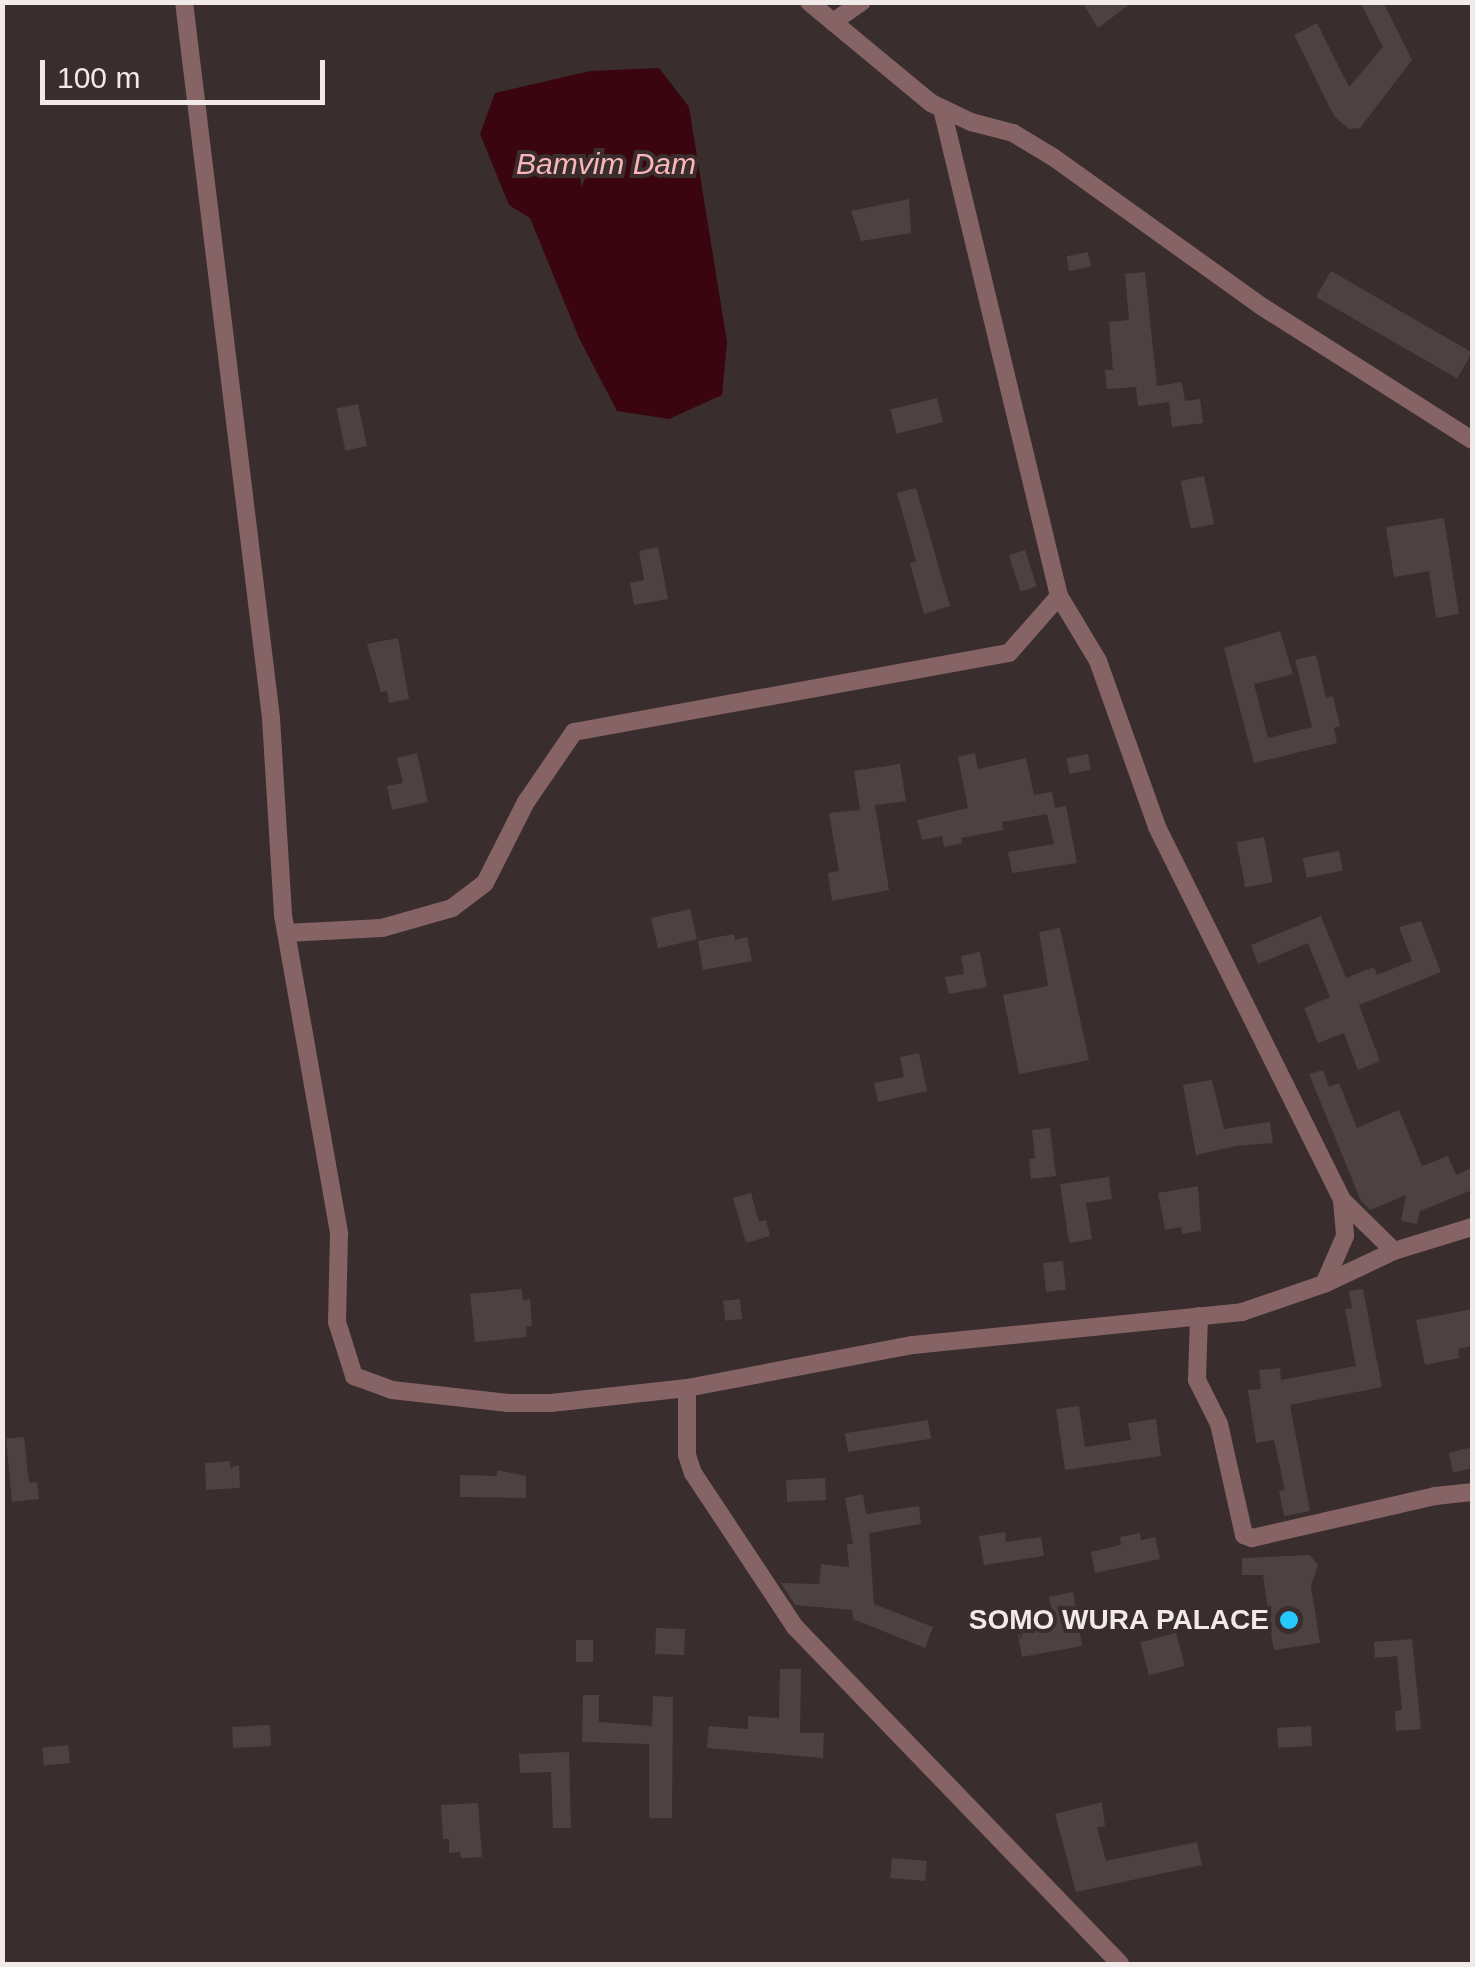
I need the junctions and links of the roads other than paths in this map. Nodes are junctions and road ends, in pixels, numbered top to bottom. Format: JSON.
{"nodes":[{"id":1,"x":184,"y":2,"type":"edge"},
{"id":2,"x":809,"y":2,"type":"edge"},
{"id":3,"x":862,"y":2,"type":"edge"},
{"id":4,"x":833,"y":22,"type":"junction"},
{"id":5,"x":942,"y":110,"type":"junction"},
{"id":6,"x":1472,"y":440,"type":"edge"},
{"id":7,"x":1059,"y":596,"type":"junction"},
{"id":8,"x":286,"y":933,"type":"junction"},
{"id":9,"x":1342,"y":1200,"type":"junction"},
{"id":10,"x":1472,"y":1226,"type":"edge"},
{"id":11,"x":1394,"y":1251,"type":"junction"},
{"id":12,"x":1324,"y":1284,"type":"junction"},
{"id":13,"x":1200,"y":1316,"type":"junction"},
{"id":14,"x":687,"y":1388,"type":"junction"},
{"id":15,"x":1472,"y":1492,"type":"edge"},
{"id":16,"x":1120,"y":1964,"type":"edge"}],
"edges":[{"from":1,"to":8,"type":"street"},
{"from":2,"to":4,"type":"street"},
{"from":3,"to":4,"type":"street"},
{"from":4,"to":5,"type":"street"},
{"from":5,"to":6,"type":"street"},
{"from":5,"to":7,"type":"street"},
{"from":7,"to":8,"type":"street"},
{"from":7,"to":9,"type":"street"},
{"from":8,"to":14,"type":"street"},
{"from":9,"to":11,"type":"street"},
{"from":9,"to":12,"type":"street"},
{"from":10,"to":11,"type":"street"},
{"from":11,"to":12,"type":"street"},
{"from":12,"to":13,"type":"street"},
{"from":13,"to":14,"type":"street"},
{"from":13,"to":15,"type":"street"},
{"from":14,"to":16,"type":"street"}]}
